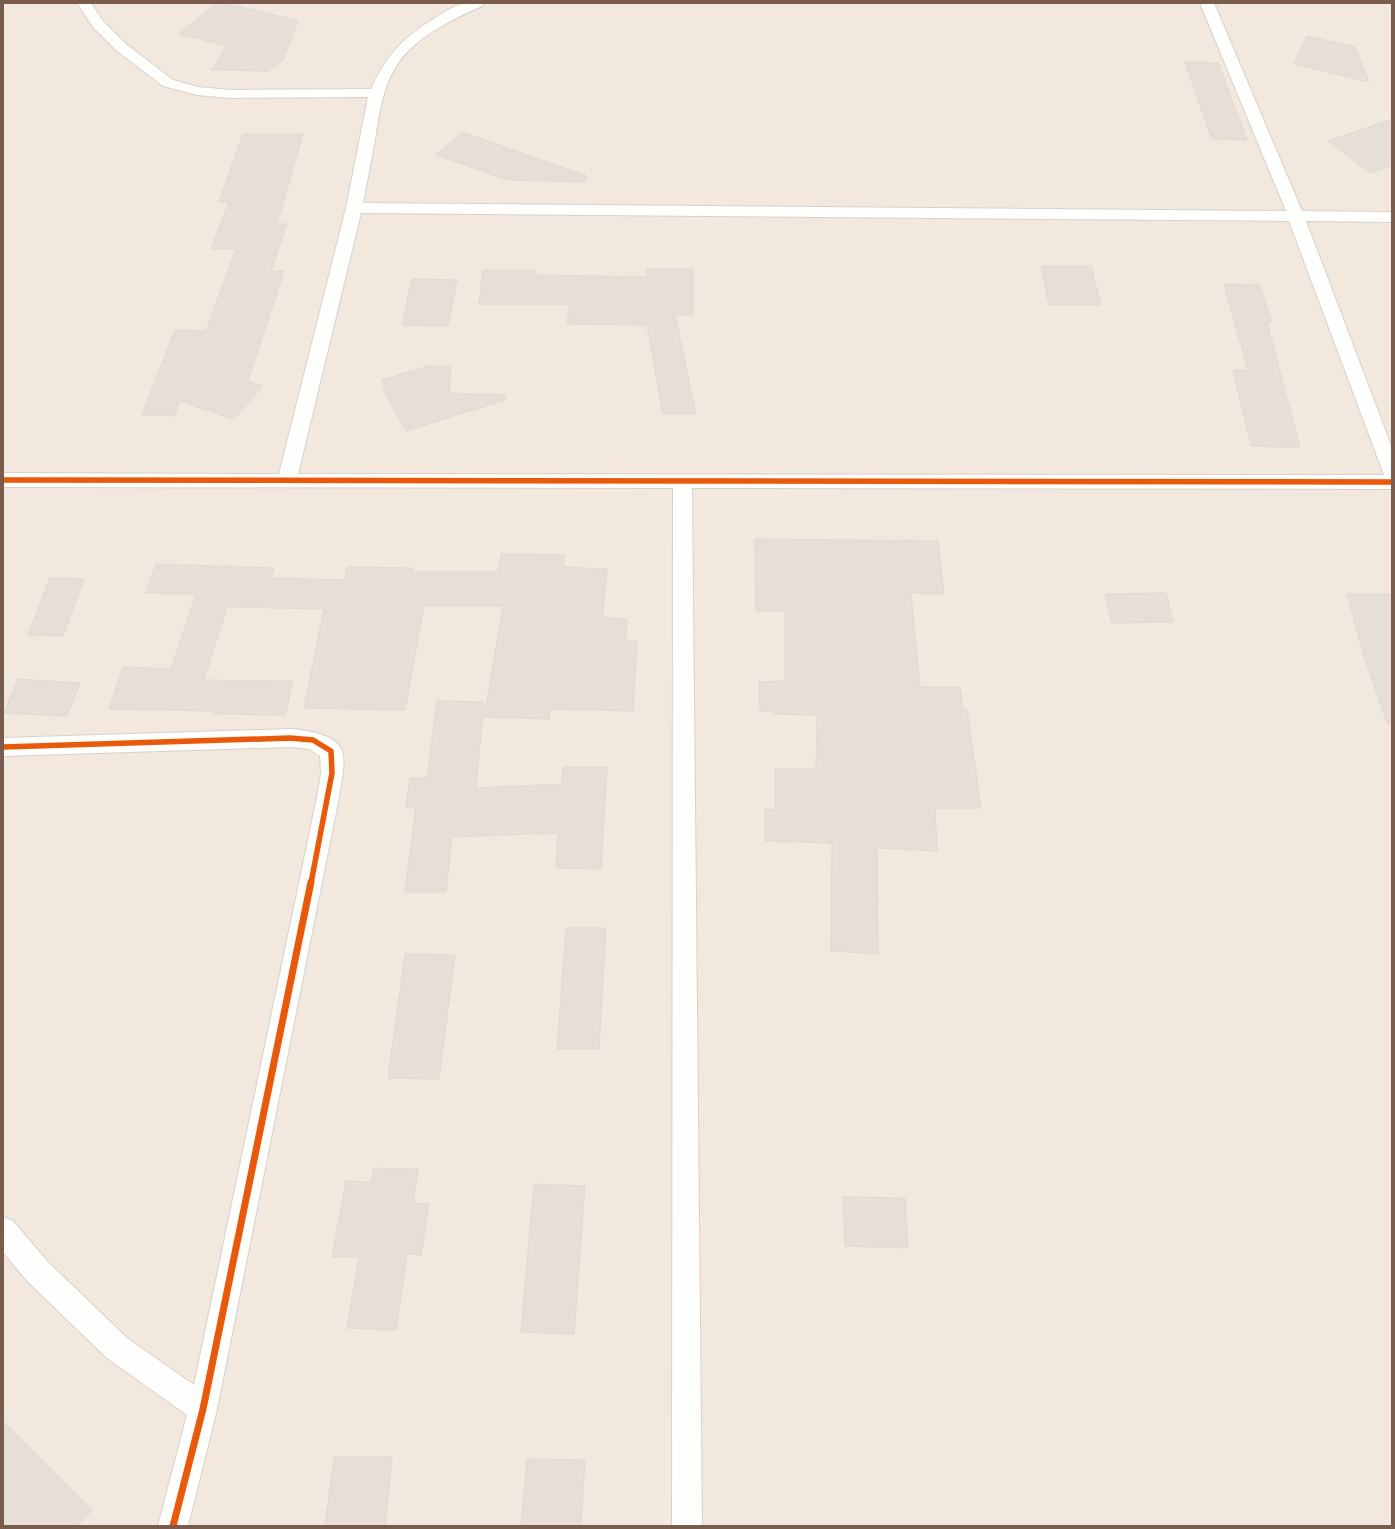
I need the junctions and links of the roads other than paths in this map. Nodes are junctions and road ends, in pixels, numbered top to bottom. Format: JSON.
{"nodes":[{"id":1,"x":84,"y":3,"type":"edge"},
{"id":2,"x":477,"y":3,"type":"edge"},
{"id":3,"x":1207,"y":3,"type":"edge"},
{"id":4,"x":376,"y":93,"type":"junction"},
{"id":5,"x":354,"y":208,"type":"junction"},
{"id":6,"x":1296,"y":217,"type":"junction"},
{"id":7,"x":1392,"y":217,"type":"edge"},
{"id":8,"x":1392,"y":473,"type":"edge"},
{"id":9,"x":287,"y":479,"type":"junction"},
{"id":10,"x":3,"y":480,"type":"edge"},
{"id":11,"x":682,"y":481,"type":"junction"},
{"id":12,"x":1392,"y":482,"type":"edge"},
{"id":13,"x":3,"y":747,"type":"edge"},
{"id":14,"x":3,"y":1231,"type":"edge"},
{"id":15,"x":203,"y":1409,"type":"junction"},
{"id":16,"x":173,"y":1526,"type":"edge"},
{"id":17,"x":687,"y":1526,"type":"edge"}],
"edges":[{"from":1,"to":4,"type":"street"},
{"from":2,"to":4,"type":"street"},
{"from":3,"to":6,"type":"street"},
{"from":4,"to":5,"type":"street"},
{"from":5,"to":6,"type":"street"},
{"from":5,"to":9,"type":"street"},
{"from":6,"to":7,"type":"street"},
{"from":6,"to":8,"type":"street"},
{"from":9,"to":10,"type":"street"},
{"from":9,"to":11,"type":"street"},
{"from":11,"to":12,"type":"street"},
{"from":11,"to":17,"type":"street"},
{"from":13,"to":15,"type":"street"},
{"from":14,"to":15,"type":"street"},
{"from":15,"to":16,"type":"street"}]}
